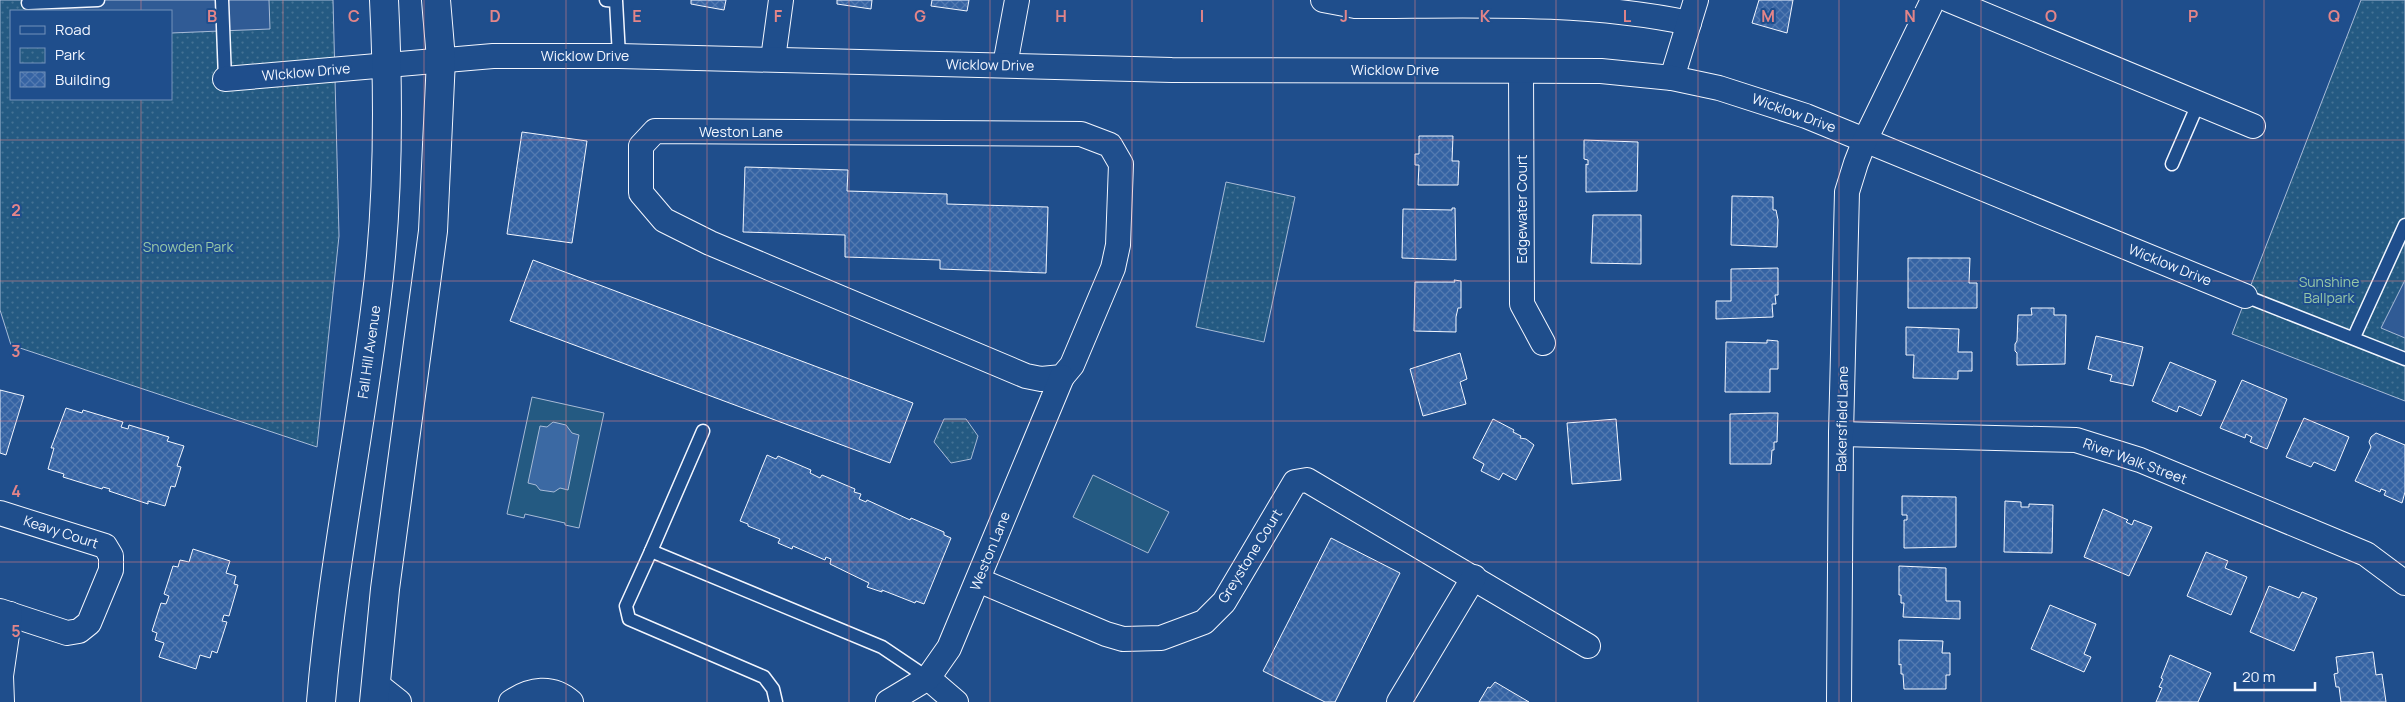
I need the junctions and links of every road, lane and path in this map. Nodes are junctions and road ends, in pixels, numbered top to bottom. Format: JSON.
{"nodes":[{"id":1,"x":98,"y":0,"type":"edge"},
{"id":2,"x":222,"y":0,"type":"edge"},
{"id":3,"x":384,"y":0,"type":"edge"},
{"id":4,"x":436,"y":0,"type":"edge"},
{"id":5,"x":606,"y":0,"type":"edge"},
{"id":6,"x":781,"y":0,"type":"edge"},
{"id":7,"x":1017,"y":0,"type":"edge"},
{"id":8,"x":1323,"y":0,"type":"edge"},
{"id":9,"x":1696,"y":0,"type":"edge"},
{"id":10,"x":1932,"y":0,"type":"edge"},
{"id":11,"x":1949,"y":0,"type":"edge"},
{"id":12,"x":28,"y":3,"type":"dead end"},
{"id":13,"x":1689,"y":23,"type":"junction"},
{"id":14,"x":619,"y":56,"type":"junction"},
{"id":15,"x":773,"y":59,"type":"junction"},
{"id":16,"x":441,"y":60,"type":"junction"},
{"id":17,"x":388,"y":65,"type":"junction"},
{"id":18,"x":1005,"y":65,"type":"junction"},
{"id":19,"x":1521,"y":71,"type":"junction"},
{"id":20,"x":1672,"y":78,"type":"junction"},
{"id":21,"x":225,"y":79,"type":"joint"},
{"id":22,"x":2198,"y":104,"type":"junction"},
{"id":23,"x":2253,"y":126,"type":"dead end"},
{"id":24,"x":1865,"y":140,"type":"junction"},
{"id":25,"x":2172,"y":164,"type":"dead end"},
{"id":26,"x":2405,"y":224,"type":"edge"},
{"id":27,"x":2244,"y":296,"type":"joint"},
{"id":28,"x":2354,"y":337,"type":"junction"},
{"id":29,"x":1543,"y":343,"type":"dead end"},
{"id":30,"x":2405,"y":359,"type":"edge"},
{"id":31,"x":1062,"y":377,"type":"junction"},
{"id":32,"x":703,"y":432,"type":"dead end"},
{"id":33,"x":1841,"y":434,"type":"junction"},
{"id":34,"x":0,"y":513,"type":"edge"},
{"id":35,"x":651,"y":552,"type":"junction"},
{"id":36,"x":1474,"y":577,"type":"junction"},
{"id":37,"x":978,"y":580,"type":"junction"},
{"id":38,"x":2405,"y":582,"type":"edge"},
{"id":39,"x":5,"y":612,"type":"edge"},
{"id":40,"x":1588,"y":646,"type":"dead end"},
{"id":41,"x":928,"y":678,"type":"junction"},
{"id":42,"x":375,"y":693,"type":"edge"},
{"id":43,"x":2,"y":702,"type":"edge"},
{"id":44,"x":321,"y":702,"type":"edge"},
{"id":45,"x":399,"y":702,"type":"edge"},
{"id":46,"x":511,"y":702,"type":"edge"},
{"id":47,"x":571,"y":702,"type":"edge"},
{"id":48,"x":776,"y":702,"type":"edge"},
{"id":49,"x":888,"y":702,"type":"edge"},
{"id":50,"x":956,"y":702,"type":"edge"},
{"id":51,"x":1399,"y":702,"type":"edge"},
{"id":52,"x":1839,"y":702,"type":"edge"}],
"edges":[{"from":1,"to":12,"type":"lane"},
{"from":2,"to":21,"type":"lane"},
{"from":3,"to":17,"type":"main road","name":"Fall Hill Avenue"},
{"from":4,"to":16,"type":"main road"},
{"from":5,"to":14,"type":"lane"},
{"from":6,"to":15,"type":"street"},
{"from":7,"to":18,"type":"street"},
{"from":8,"to":13,"type":"street"},
{"from":9,"to":13,"type":"street"},
{"from":10,"to":24,"type":"street","name":"Bakersfield Lane"},
{"from":11,"to":22,"type":"street"},
{"from":13,"to":20,"type":"street"},
{"from":14,"to":15,"type":"street","name":"Wicklow Drive"},
{"from":14,"to":16,"type":"street","name":"Wicklow Drive"},
{"from":15,"to":18,"type":"street","name":"Wicklow Drive"},
{"from":16,"to":17,"type":"street","name":"Wicklow Drive"},
{"from":16,"to":42,"type":"main road"},
{"from":17,"to":21,"type":"street","name":"WIcklow Drive"},
{"from":17,"to":44,"type":"main road","name":"Fall Hill Avenue"},
{"from":18,"to":19,"type":"street","name":"Wicklow Drive"},
{"from":19,"to":20,"type":"street","name":"Wicklow Drive"},
{"from":19,"to":29,"type":"street","name":"Edgewater Court"},
{"from":20,"to":24,"type":"street","name":"Wicklow Drive"},
{"from":22,"to":23,"type":"street"},
{"from":22,"to":25,"type":"lane"},
{"from":24,"to":27,"type":"street","name":"Wicklow Drive"},
{"from":24,"to":33,"type":"street","name":"Bakersfield Lane"},
{"from":26,"to":28,"type":"lane"},
{"from":27,"to":28,"type":"lane","name":"Wicklow Drive"},
{"from":28,"to":30,"type":"lane","name":"Wicklow Drive"},
{"from":31,"to":31,"type":"street","name":"Weston Lane"},
{"from":31,"to":37,"type":"street","name":"Weston Lane"},
{"from":32,"to":35,"type":"lane"},
{"from":33,"to":38,"type":"street","name":"River Walk Street"},
{"from":33,"to":52,"type":"street","name":"Bakersfield Lane"},
{"from":34,"to":39,"type":"street","name":"Keavy Court"},
{"from":35,"to":41,"type":"lane"},
{"from":35,"to":48,"type":"lane"},
{"from":36,"to":37,"type":"street","name":"Greystone Court"},
{"from":36,"to":40,"type":"street","name":"Greystone Court"},
{"from":36,"to":51,"type":"street"},
{"from":37,"to":41,"type":"street","name":"Weston Lane"},
{"from":39,"to":43,"type":"street","name":"Keavy Court"},
{"from":41,"to":49,"type":"street","name":"Weston Lane"},
{"from":41,"to":50,"type":"street"},
{"from":42,"to":45,"type":"street"},
{"from":46,"to":47,"type":"street"}]}
